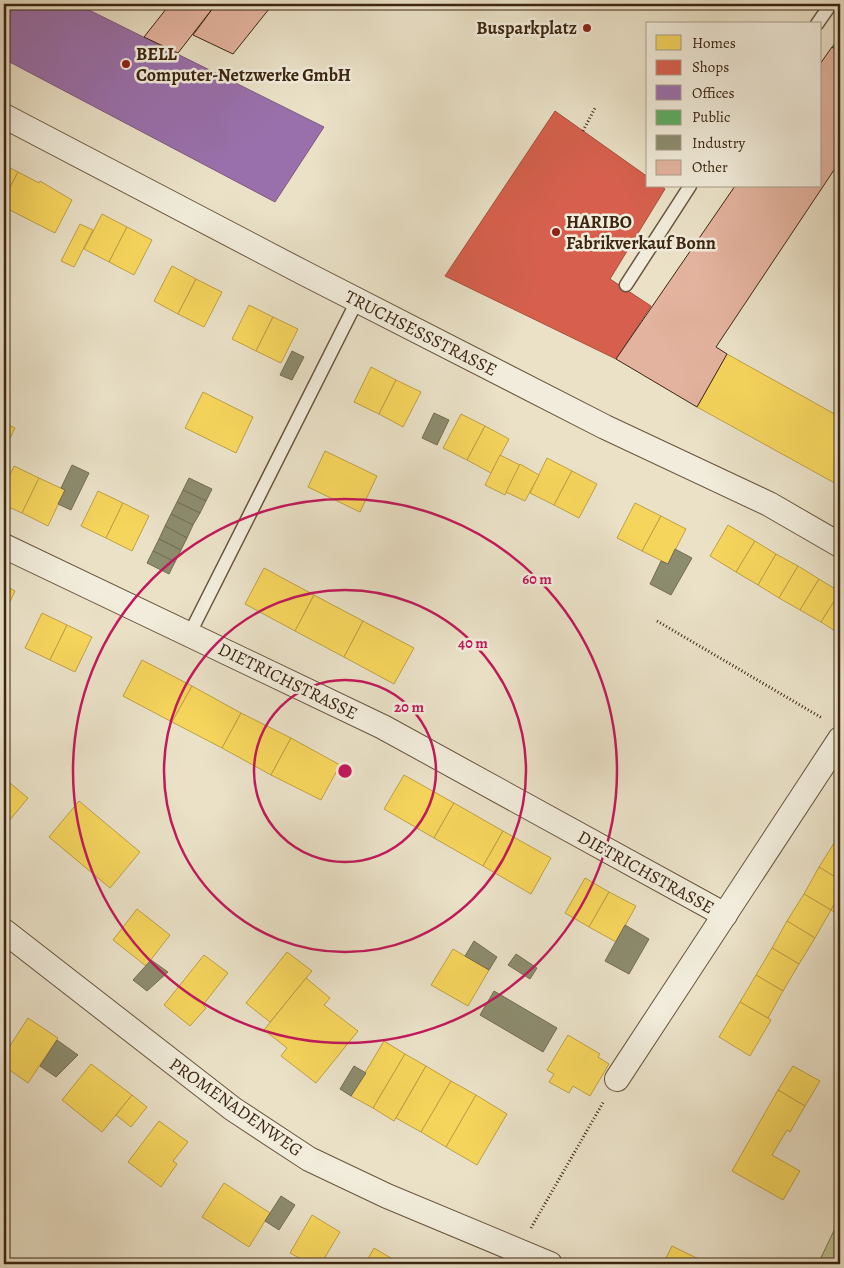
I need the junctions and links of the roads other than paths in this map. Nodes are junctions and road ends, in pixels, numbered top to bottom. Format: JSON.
{"nodes":[{"id":1,"x":831,"y":4,"type":"edge"},
{"id":2,"x":818,"y":22,"type":"edge"},
{"id":3,"x":4,"y":116,"type":"edge"},
{"id":4,"x":689,"y":188,"type":"edge"},
{"id":5,"x":626,"y":285,"type":"dead end"},
{"id":6,"x":358,"y":300,"type":"junction"},
{"id":7,"x":840,"y":545,"type":"edge"},
{"id":8,"x":4,"y":546,"type":"edge"},
{"id":9,"x":190,"y":633,"type":"junction"},
{"id":10,"x":840,"y":739,"type":"edge"},
{"id":11,"x":725,"y":915,"type":"junction"},
{"id":12,"x":4,"y":931,"type":"edge"},
{"id":13,"x":617,"y":1079,"type":"road end"},
{"id":14,"x":550,"y":1264,"type":"edge"}],
"edges":[{"from":1,"to":2,"type":"lane"},
{"from":3,"to":6,"type":"street","name":"TRUCHSESSSTRASSE"},
{"from":4,"to":5,"type":"lane"},
{"from":6,"to":7,"type":"street","name":"TRUCHSESSSTRASSE"},
{"from":6,"to":9,"type":"lane"},
{"from":8,"to":9,"type":"street","name":"DIETRICHSTRASSE"},
{"from":9,"to":11,"type":"street","name":"DIETRICHSTRASSE"},
{"from":10,"to":11,"type":"street"},
{"from":11,"to":13,"type":"street"},
{"from":12,"to":14,"type":"street","name":"PROMENADENWEG"}]}
